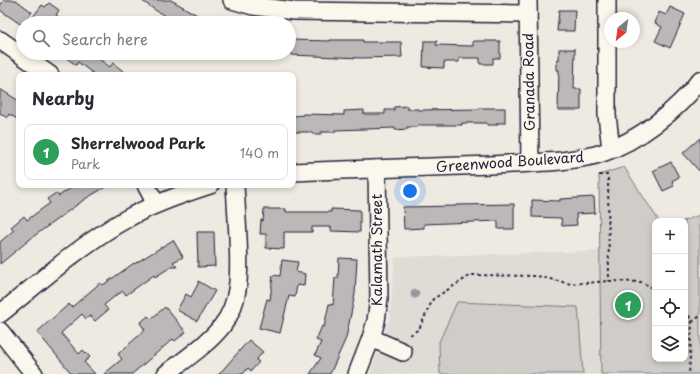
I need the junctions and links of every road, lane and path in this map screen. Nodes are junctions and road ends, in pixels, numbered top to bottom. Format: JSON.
{"nodes":[{"id":1,"x":232,"y":0,"type":"edge"},
{"id":2,"x":607,"y":0,"type":"edge"},
{"id":3,"x":528,"y":7,"type":"edge"},
{"id":4,"x":0,"y":40,"type":"edge"},
{"id":5,"x":16,"y":51,"type":"edge"},
{"id":6,"x":29,"y":60,"type":"edge"},
{"id":7,"x":46,"y":72,"type":"edge"},
{"id":8,"x":700,"y":80,"type":"edge"},
{"id":9,"x":611,"y":149,"type":"junction"},
{"id":10,"x":530,"y":163,"type":"junction"},
{"id":11,"x":377,"y":169,"type":"junction"},
{"id":12,"x":296,"y":172,"type":"edge"},
{"id":13,"x":599,"y":175,"type":"dead end"},
{"id":14,"x":148,"y":188,"type":"edge"},
{"id":15,"x":200,"y":188,"type":"edge"},
{"id":16,"x":235,"y":188,"type":"edge"},
{"id":17,"x":156,"y":204,"type":"junction"},
{"id":18,"x":609,"y":281,"type":"junction"},
{"id":19,"x":652,"y":288,"type":"edge"},
{"id":20,"x":0,"y":314,"type":"edge"},
{"id":21,"x":688,"y":314,"type":"edge"},
{"id":22,"x":700,"y":316,"type":"edge"},
{"id":23,"x":692,"y":322,"type":"junction"},
{"id":24,"x":0,"y":330,"type":"edge"},
{"id":25,"x":410,"y":335,"type":"dead end"},
{"id":26,"x":371,"y":338,"type":"junction"},
{"id":27,"x":403,"y":352,"type":"dead end"},
{"id":28,"x":34,"y":374,"type":"edge"},
{"id":29,"x":166,"y":374,"type":"edge"},
{"id":30,"x":357,"y":374,"type":"edge"},
{"id":31,"x":689,"y":374,"type":"edge"}],
"edges":[{"from":1,"to":3,"type":"street"},
{"from":2,"to":9,"type":"street"},
{"from":3,"to":10,"type":"street","name":"Granada Road"},
{"from":4,"to":5,"type":"street"},
{"from":6,"to":7,"type":"street"},
{"from":8,"to":9,"type":"street","name":"Greenwood Boulevard"},
{"from":9,"to":10,"type":"street","name":"Greenwood Boulevard"},
{"from":10,"to":11,"type":"street","name":"Greenwood Boulevard"},
{"from":11,"to":12,"type":"street","name":"Greenwood Boulevard"},
{"from":11,"to":26,"type":"street","name":"Kalamath Street"},
{"from":13,"to":18,"type":"path"},
{"from":14,"to":17,"type":"street"},
{"from":15,"to":17,"type":"street"},
{"from":16,"to":29,"type":"street"},
{"from":17,"to":20,"type":"street"},
{"from":18,"to":19,"type":"path"},
{"from":18,"to":25,"type":"path"},
{"from":21,"to":23,"type":"path"},
{"from":22,"to":23,"type":"path"},
{"from":23,"to":31,"type":"path"},
{"from":24,"to":28,"type":"street"},
{"from":26,"to":27,"type":"street"},
{"from":26,"to":30,"type":"street","name":"Kalamath Street"}]}
